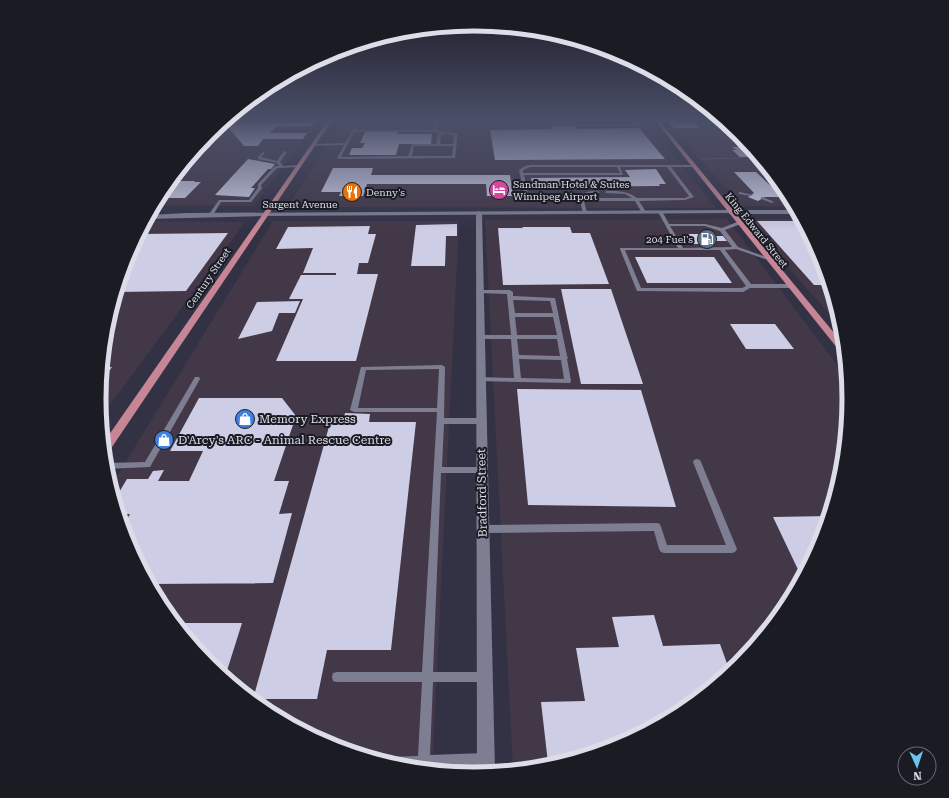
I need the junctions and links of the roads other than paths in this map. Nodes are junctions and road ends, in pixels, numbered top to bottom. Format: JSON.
{"nodes":[{"id":1,"x":260,"y":156,"type":"edge"},
{"id":2,"x":283,"y":156,"type":"edge"},
{"id":3,"x":306,"y":156,"type":"edge"},
{"id":4,"x":340,"y":156,"type":"edge"},
{"id":5,"x":454,"y":156,"type":"edge"},
{"id":6,"x":685,"y":156,"type":"edge"},
{"id":7,"x":410,"y":158,"type":"joint"},
{"id":8,"x":433,"y":158,"type":"joint"},
{"id":9,"x":280,"y":164,"type":"junction"},
{"id":10,"x":299,"y":166,"type":"junction"},
{"id":11,"x":618,"y":166,"type":"junction"},
{"id":12,"x":668,"y":166,"type":"junction"},
{"id":13,"x":693,"y":166,"type":"junction"},
{"id":14,"x":521,"y":174,"type":"junction"},
{"id":15,"x":598,"y":192,"type":"dead end"},
{"id":16,"x":607,"y":192,"type":"dead end"},
{"id":17,"x":740,"y":194,"type":"dead end"},
{"id":18,"x":751,"y":195,"type":"dead end"},
{"id":19,"x":762,"y":198,"type":"dead end"},
{"id":20,"x":580,"y":200,"type":"junction"},
{"id":21,"x":637,"y":200,"type":"junction"},
{"id":22,"x":772,"y":202,"type":"dead end"},
{"id":23,"x":585,"y":212,"type":"junction"},
{"id":24,"x":644,"y":212,"type":"junction"},
{"id":25,"x":660,"y":212,"type":"junction"},
{"id":26,"x":730,"y":212,"type":"junction"},
{"id":27,"x":791,"y":212,"type":"edge"},
{"id":28,"x":158,"y":213,"type":"edge"},
{"id":29,"x":479,"y":213,"type":"junction"},
{"id":30,"x":211,"y":214,"type":"junction"},
{"id":31,"x":265,"y":214,"type":"junction"},
{"id":32,"x":186,"y":215,"type":"junction"},
{"id":33,"x":155,"y":217,"type":"edge"},
{"id":34,"x":739,"y":223,"type":"junction"},
{"id":35,"x":668,"y":225,"type":"junction"},
{"id":36,"x":722,"y":230,"type":"junction"},
{"id":37,"x":682,"y":248,"type":"junction"},
{"id":38,"x":721,"y":248,"type":"junction"},
{"id":39,"x":736,"y":248,"type":"junction"},
{"id":40,"x":767,"y":258,"type":"junction"},
{"id":41,"x":749,"y":286,"type":"junction"},
{"id":42,"x":791,"y":286,"type":"junction"},
{"id":43,"x":479,"y":292,"type":"junction"},
{"id":44,"x":511,"y":298,"type":"junction"},
{"id":45,"x":512,"y":315,"type":"junction"},
{"id":46,"x":556,"y":315,"type":"junction"},
{"id":47,"x":514,"y":336,"type":"junction"},
{"id":48,"x":480,"y":337,"type":"junction"},
{"id":49,"x":560,"y":337,"type":"junction"},
{"id":50,"x":838,"y":343,"type":"edge"},
{"id":51,"x":516,"y":357,"type":"junction"},
{"id":52,"x":565,"y":358,"type":"junction"},
{"id":53,"x":197,"y":379,"type":"dead end"},
{"id":54,"x":480,"y":379,"type":"junction"},
{"id":55,"x":518,"y":380,"type":"junction"},
{"id":56,"x":440,"y":410,"type":"junction"},
{"id":57,"x":440,"y":421,"type":"junction"},
{"id":58,"x":481,"y":421,"type":"junction"},
{"id":59,"x":109,"y":442,"type":"edge"},
{"id":60,"x":697,"y":462,"type":"dead end"},
{"id":61,"x":113,"y":466,"type":"edge"},
{"id":62,"x":438,"y":470,"type":"junction"},
{"id":63,"x":481,"y":470,"type":"junction"},
{"id":64,"x":482,"y":530,"type":"junction"},
{"id":65,"x":337,"y":677,"type":"dead end"},
{"id":66,"x":427,"y":677,"type":"junction"},
{"id":67,"x":484,"y":677,"type":"junction"},
{"id":68,"x":486,"y":759,"type":"junction"},
{"id":69,"x":423,"y":763,"type":"edge"},
{"id":70,"x":435,"y":765,"type":"edge"},
{"id":71,"x":486,"y":767,"type":"edge"}],
"edges":[{"from":1,"to":9,"type":"lane"},
{"from":2,"to":9,"type":"lane"},
{"from":3,"to":10,"type":"main road","name":"Century Street"},
{"from":4,"to":7,"type":"lane"},
{"from":5,"to":8,"type":"lane"},
{"from":6,"to":13,"type":"main road","name":"King Edward Street"},
{"from":7,"to":8,"type":"lane"},
{"from":9,"to":10,"type":"lane"},
{"from":9,"to":30,"type":"lane"},
{"from":10,"to":31,"type":"main road","name":"Century Street"},
{"from":11,"to":12,"type":"lane"},
{"from":11,"to":14,"type":"lane"},
{"from":11,"to":14,"type":"lane"},
{"from":12,"to":13,"type":"lane"},
{"from":12,"to":21,"type":"lane"},
{"from":13,"to":26,"type":"main road","name":"King Edward Street"},
{"from":14,"to":20,"type":"lane"},
{"from":15,"to":20,"type":"lane"},
{"from":16,"to":21,"type":"lane"},
{"from":17,"to":18,"type":"lane"},
{"from":19,"to":22,"type":"lane"},
{"from":20,"to":21,"type":"lane"},
{"from":20,"to":23,"type":"lane"},
{"from":21,"to":24,"type":"lane"},
{"from":23,"to":24,"type":"main road","name":"Sargent Avenue"},
{"from":23,"to":29,"type":"main road","name":"Sargent Avenue"},
{"from":24,"to":25,"type":"main road","name":"Sargent Avenue"},
{"from":25,"to":26,"type":"main road","name":"Sargent Avenue"},
{"from":25,"to":35,"type":"lane"},
{"from":26,"to":27,"type":"main road","name":"Sargent Avenue"},
{"from":26,"to":34,"type":"main road","name":"King Edward Street"},
{"from":28,"to":32,"type":"main road","name":"Sargent Avenue"},
{"from":29,"to":31,"type":"main road","name":"Sargent Avenue"},
{"from":29,"to":43,"type":"main road","name":"Bradford Street"},
{"from":30,"to":31,"type":"main road","name":"Sargent Avenue"},
{"from":30,"to":32,"type":"main road","name":"Sargent Avenue"},
{"from":31,"to":59,"type":"main road","name":"Century Street"},
{"from":32,"to":33,"type":"main road","name":"Sargent Avenue"},
{"from":34,"to":36,"type":"lane"},
{"from":34,"to":40,"type":"main road","name":"King Edward Street"},
{"from":35,"to":36,"type":"lane"},
{"from":35,"to":37,"type":"lane"},
{"from":36,"to":39,"type":"lane"},
{"from":37,"to":38,"type":"lane"},
{"from":37,"to":41,"type":"lane"},
{"from":38,"to":39,"type":"lane"},
{"from":38,"to":41,"type":"lane"},
{"from":39,"to":40,"type":"lane"},
{"from":40,"to":42,"type":"main road","name":"King Edward Street"},
{"from":41,"to":42,"type":"lane"},
{"from":42,"to":50,"type":"main road","name":"King Edward Street"},
{"from":43,"to":44,"type":"lane"},
{"from":43,"to":48,"type":"main road","name":"Bradford Street"},
{"from":44,"to":45,"type":"lane"},
{"from":44,"to":46,"type":"lane"},
{"from":45,"to":46,"type":"lane"},
{"from":45,"to":47,"type":"lane"},
{"from":46,"to":49,"type":"lane"},
{"from":47,"to":48,"type":"lane"},
{"from":47,"to":49,"type":"lane"},
{"from":47,"to":51,"type":"lane"},
{"from":48,"to":54,"type":"main road","name":"Bradford Street"},
{"from":49,"to":52,"type":"lane"},
{"from":51,"to":52,"type":"lane"},
{"from":51,"to":55,"type":"lane"},
{"from":52,"to":55,"type":"lane"},
{"from":53,"to":61,"type":"lane"},
{"from":54,"to":55,"type":"lane"},
{"from":54,"to":58,"type":"main road","name":"Bradford Street"},
{"from":56,"to":56,"type":"lane"},
{"from":56,"to":57,"type":"lane"},
{"from":57,"to":58,"type":"lane"},
{"from":57,"to":62,"type":"lane"},
{"from":58,"to":63,"type":"main road","name":"Bradford Street"},
{"from":60,"to":64,"type":"lane"},
{"from":62,"to":63,"type":"lane"},
{"from":62,"to":66,"type":"lane"},
{"from":63,"to":64,"type":"main road","name":"Bradford Street"},
{"from":64,"to":67,"type":"main road","name":"Bradford Street"},
{"from":65,"to":66,"type":"lane"},
{"from":66,"to":67,"type":"lane"},
{"from":66,"to":69,"type":"lane"},
{"from":67,"to":68,"type":"main road","name":"Bradford Street"},
{"from":68,"to":70,"type":"lane"},
{"from":68,"to":71,"type":"main road","name":"Bradford Street"}]}
